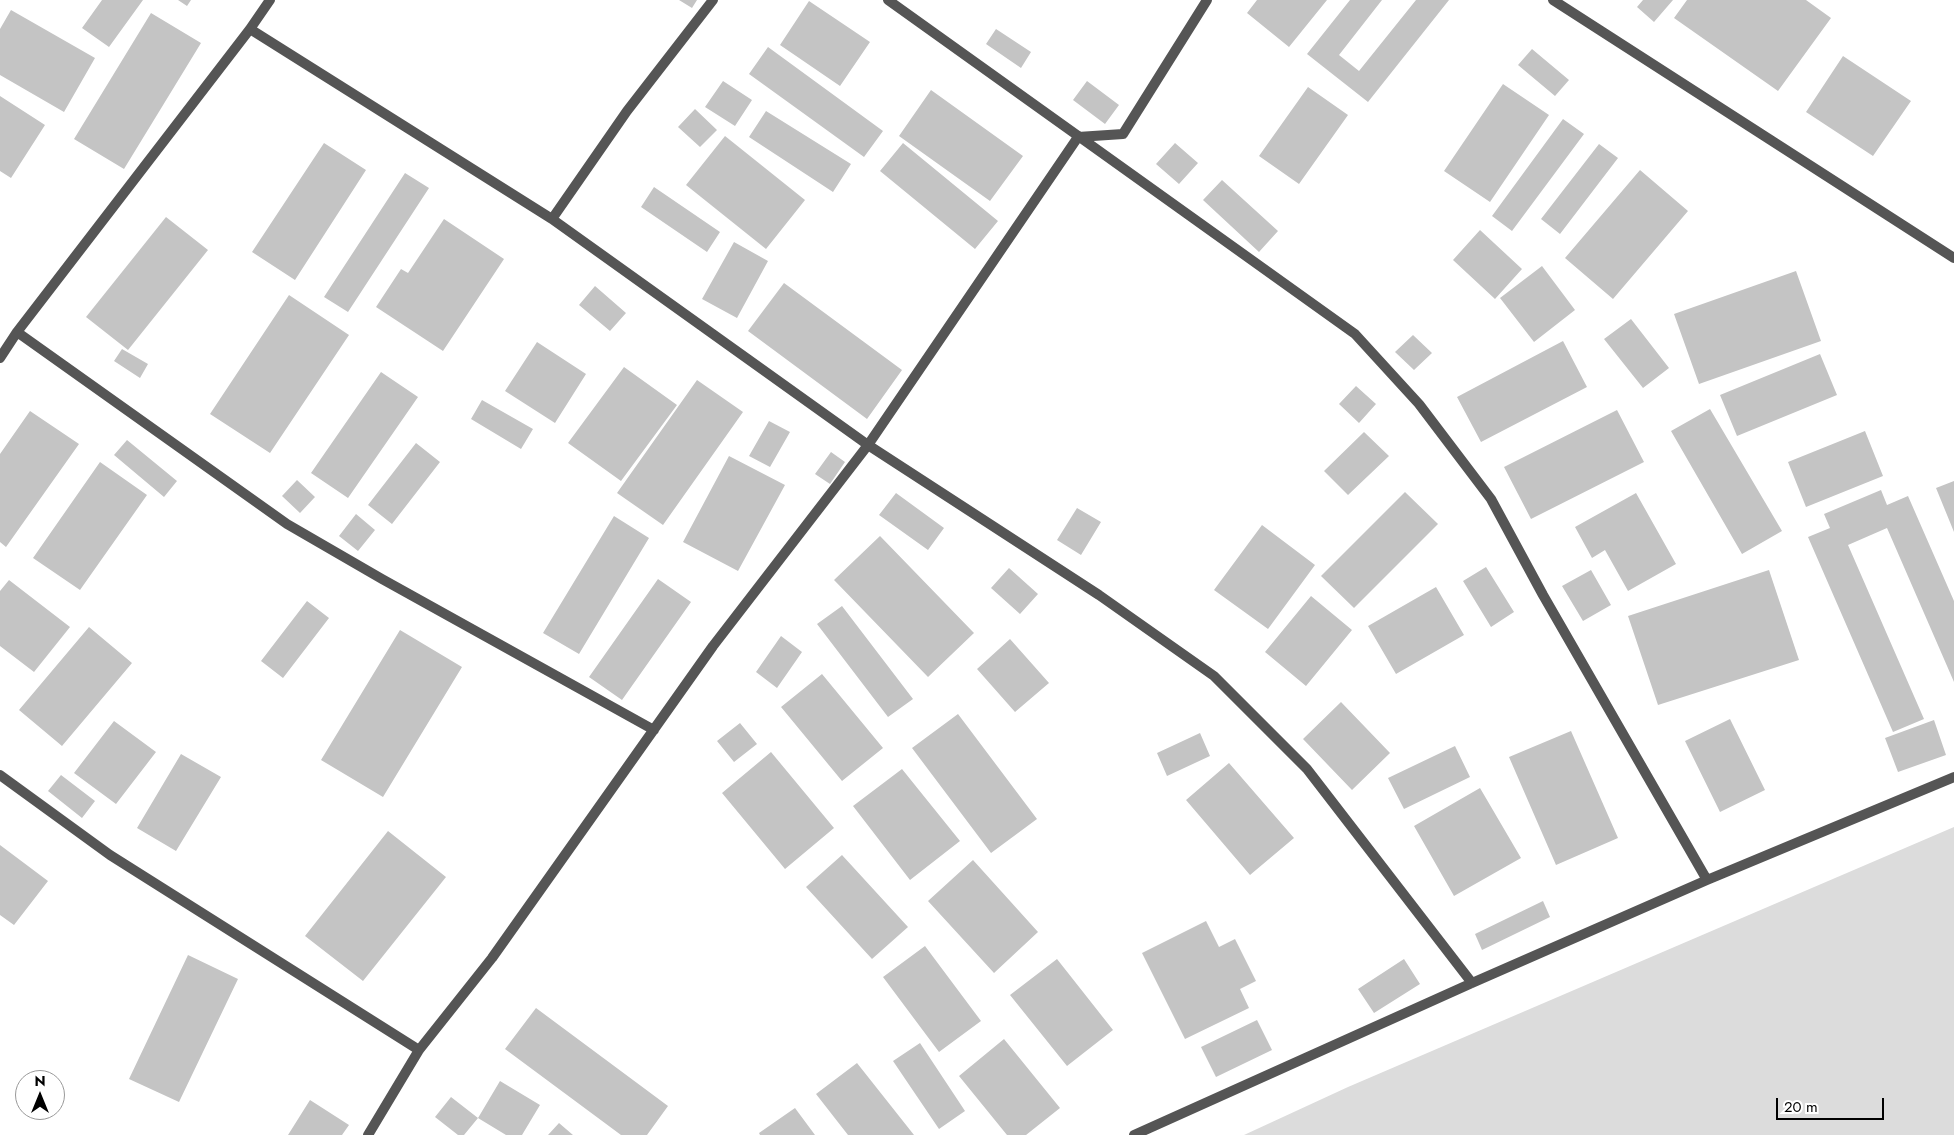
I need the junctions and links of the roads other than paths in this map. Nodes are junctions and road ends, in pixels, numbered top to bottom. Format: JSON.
{"nodes":[{"id":1,"x":270,"y":0,"type":"edge"},
{"id":2,"x":713,"y":0,"type":"edge"},
{"id":3,"x":888,"y":0,"type":"edge"},
{"id":4,"x":1206,"y":0,"type":"edge"},
{"id":5,"x":1553,"y":0,"type":"edge"},
{"id":6,"x":250,"y":29,"type":"junction"},
{"id":7,"x":1078,"y":137,"type":"junction"},
{"id":8,"x":552,"y":219,"type":"junction"},
{"id":9,"x":1954,"y":258,"type":"edge"},
{"id":10,"x":17,"y":332,"type":"junction"},
{"id":11,"x":0,"y":358,"type":"edge"},
{"id":12,"x":868,"y":445,"type":"junction"},
{"id":13,"x":654,"y":730,"type":"junction"},
{"id":14,"x":0,"y":775,"type":"edge"},
{"id":15,"x":1954,"y":776,"type":"edge"},
{"id":16,"x":1707,"y":880,"type":"junction"},
{"id":17,"x":1472,"y":983,"type":"junction"},
{"id":18,"x":419,"y":1050,"type":"junction"},
{"id":19,"x":368,"y":1135,"type":"edge"},
{"id":20,"x":1134,"y":1135,"type":"edge"}],
"edges":[{"from":1,"to":6,"type":"street"},
{"from":2,"to":8,"type":"street"},
{"from":3,"to":7,"type":"street"},
{"from":4,"to":7,"type":"street"},
{"from":5,"to":9,"type":"street"},
{"from":6,"to":8,"type":"street"},
{"from":6,"to":10,"type":"street"},
{"from":7,"to":12,"type":"street"},
{"from":7,"to":16,"type":"street"},
{"from":8,"to":12,"type":"street"},
{"from":10,"to":11,"type":"street"},
{"from":10,"to":13,"type":"street"},
{"from":12,"to":13,"type":"street"},
{"from":12,"to":17,"type":"street"},
{"from":13,"to":18,"type":"street"},
{"from":14,"to":18,"type":"street"},
{"from":15,"to":16,"type":"street"},
{"from":16,"to":17,"type":"street"},
{"from":17,"to":20,"type":"street"},
{"from":18,"to":19,"type":"street"}]}
